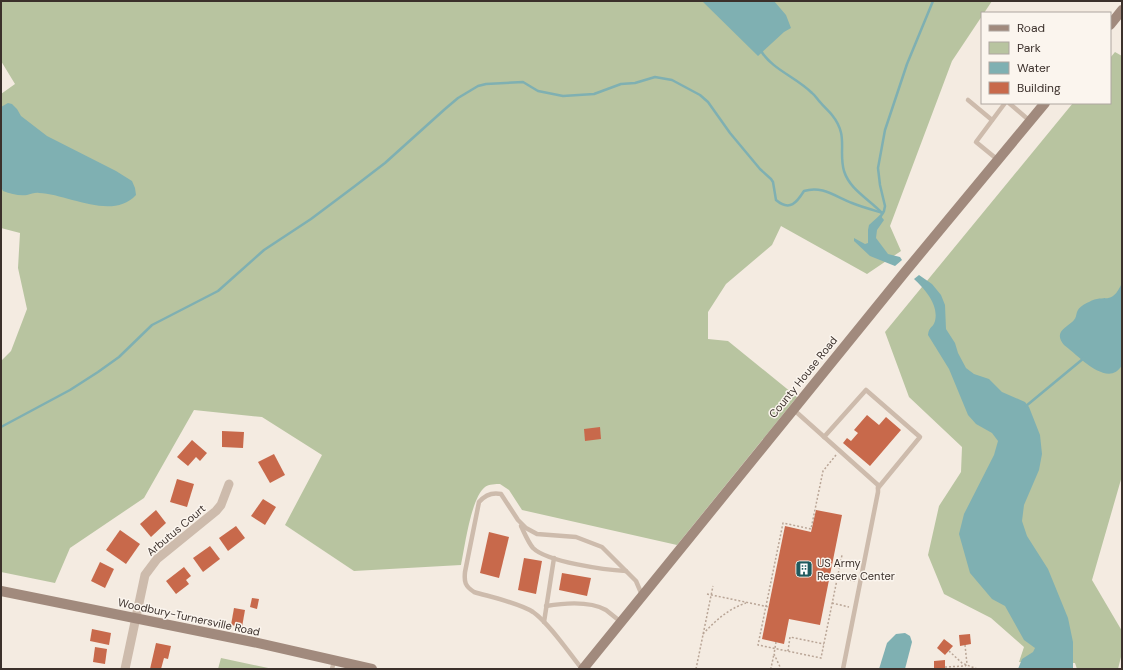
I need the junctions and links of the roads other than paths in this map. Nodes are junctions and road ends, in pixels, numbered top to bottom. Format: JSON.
{"nodes":[{"id":1,"x":1122,"y":10,"type":"edge"},
{"id":2,"x":1111,"y":24,"type":"edge"},
{"id":3,"x":968,"y":100,"type":"dead end"},
{"id":4,"x":1004,"y":104,"type":"edge"},
{"id":5,"x":1010,"y":104,"type":"edge"},
{"id":6,"x":1044,"y":104,"type":"edge"},
{"id":7,"x":992,"y":120,"type":"junction"},
{"id":8,"x":1030,"y":121,"type":"junction"},
{"id":9,"x":998,"y":160,"type":"junction"},
{"id":10,"x":793,"y":409,"type":"junction"},
{"id":11,"x":824,"y":437,"type":"junction"},
{"id":12,"x":229,"y":484,"type":"dead end"},
{"id":13,"x":878,"y":488,"type":"junction"},
{"id":14,"x":517,"y":519,"type":"junction"},
{"id":15,"x":554,"y":558,"type":"junction"},
{"id":16,"x":626,"y":571,"type":"junction"},
{"id":17,"x":1,"y":591,"type":"edge"},
{"id":18,"x":642,"y":595,"type":"junction"},
{"id":19,"x":546,"y":606,"type":"junction"},
{"id":20,"x":136,"y":618,"type":"junction"},
{"id":21,"x":544,"y":622,"type":"junction"},
{"id":22,"x":621,"y":622,"type":"junction"},
{"id":23,"x":333,"y":665,"type":"edge"},
{"id":24,"x":125,"y":669,"type":"edge"},
{"id":25,"x":372,"y":669,"type":"edge"},
{"id":26,"x":583,"y":669,"type":"edge"},
{"id":27,"x":843,"y":669,"type":"edge"}],
"edges":[{"from":1,"to":2,"type":"street"},
{"from":3,"to":7,"type":"lane"},
{"from":4,"to":7,"type":"lane"},
{"from":5,"to":8,"type":"lane"},
{"from":6,"to":8,"type":"street","name":"County House Road"},
{"from":7,"to":9,"type":"lane"},
{"from":8,"to":9,"type":"street","name":"County House Road"},
{"from":9,"to":10,"type":"street","name":"County House Road"},
{"from":10,"to":11,"type":"lane"},
{"from":10,"to":18,"type":"street","name":"County House Road"},
{"from":11,"to":13,"type":"lane"},
{"from":11,"to":13,"type":"lane"},
{"from":12,"to":20,"type":"street","name":"Arbutus Court"},
{"from":13,"to":27,"type":"lane"},
{"from":14,"to":15,"type":"lane"},
{"from":14,"to":16,"type":"lane"},
{"from":14,"to":21,"type":"lane"},
{"from":15,"to":16,"type":"lane"},
{"from":15,"to":19,"type":"lane"},
{"from":16,"to":18,"type":"lane"},
{"from":17,"to":20,"type":"street","name":"Woodbury-Turnersville Road"},
{"from":18,"to":22,"type":"street","name":"County House Road"},
{"from":19,"to":21,"type":"lane"},
{"from":19,"to":22,"type":"lane"},
{"from":20,"to":23,"type":"street","name":"Woodbury-Turnersville Road"},
{"from":20,"to":24,"type":"street","name":"Arbutus Court"},
{"from":21,"to":26,"type":"lane"},
{"from":22,"to":26,"type":"street","name":"County House Road"},
{"from":23,"to":25,"type":"street","name":"Woodbury-Turnersville Road"}]}
